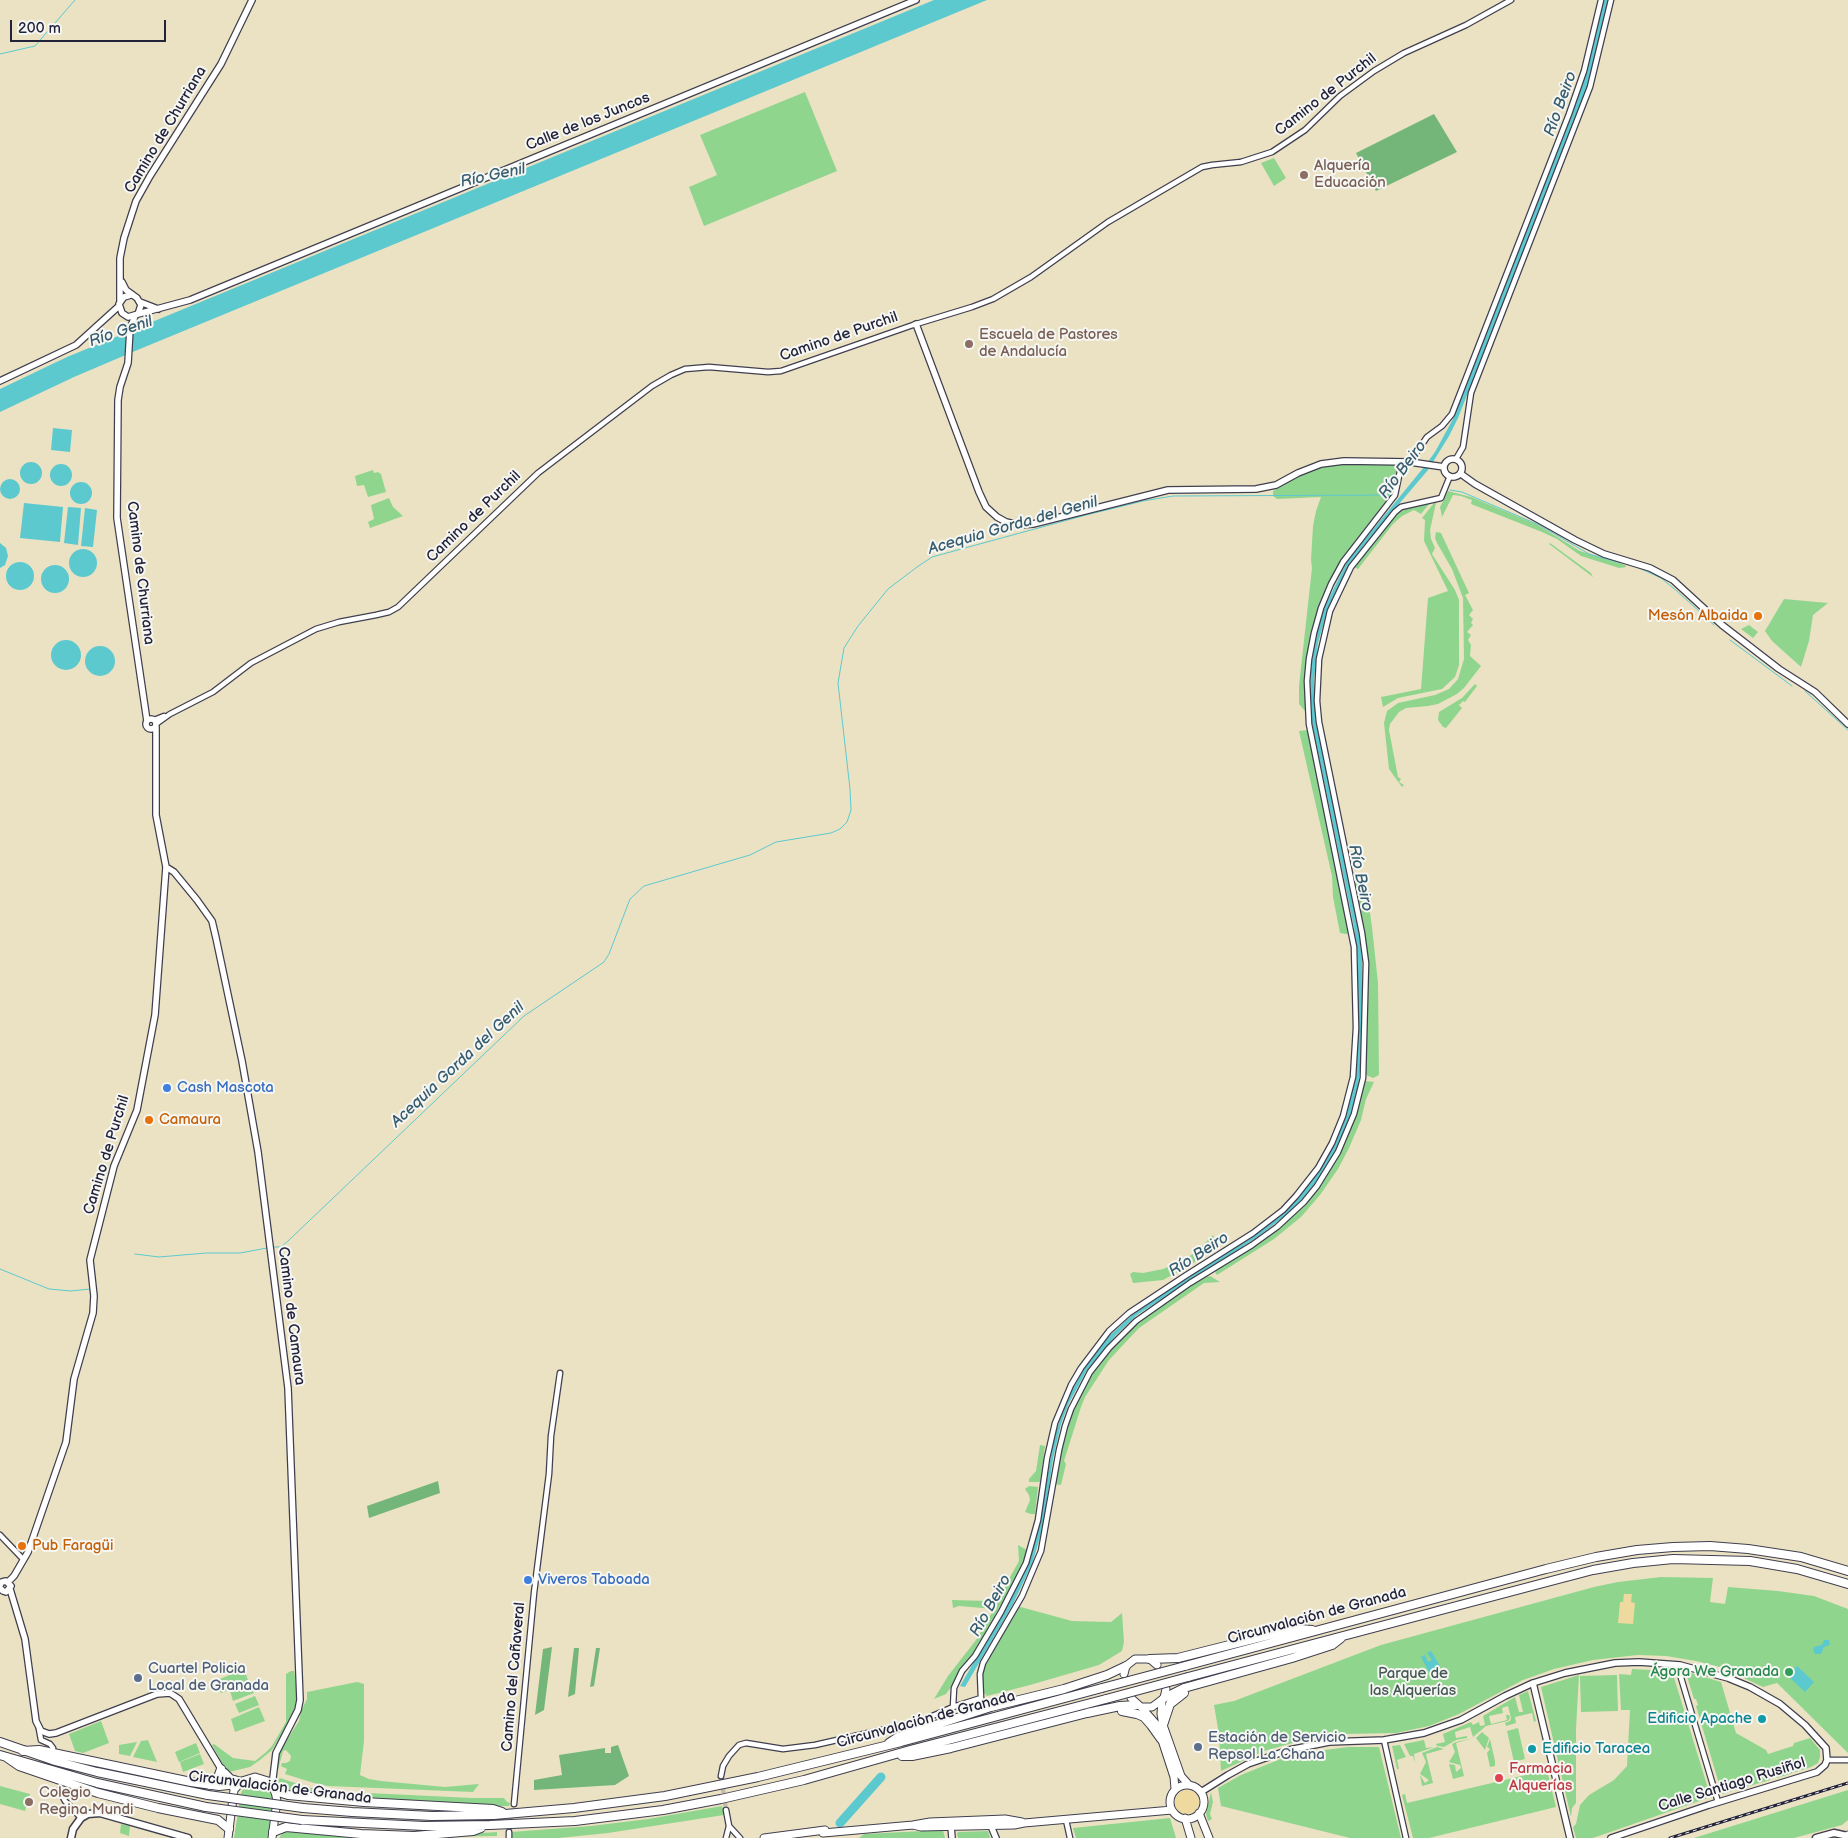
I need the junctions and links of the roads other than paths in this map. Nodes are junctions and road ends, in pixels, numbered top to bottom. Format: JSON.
{"nodes":[{"id":1,"x":252,"y":0,"type":"edge"},
{"id":2,"x":916,"y":0,"type":"edge"},
{"id":3,"x":1511,"y":0,"type":"edge"},
{"id":4,"x":1601,"y":0,"type":"edge"},
{"id":5,"x":1611,"y":0,"type":"edge"},
{"id":6,"x":120,"y":278,"type":"junction"},
{"id":7,"x":131,"y":295,"type":"junction"},
{"id":8,"x":140,"y":302,"type":"junction"},
{"id":9,"x":120,"y":304,"type":"junction"},
{"id":10,"x":158,"y":309,"type":"junction"},
{"id":11,"x":123,"y":315,"type":"junction"},
{"id":12,"x":137,"y":315,"type":"junction"},
{"id":13,"x":104,"y":320,"type":"junction"},
{"id":14,"x":916,"y":324,"type":"junction"},
{"id":15,"x":130,"y":329,"type":"junction"},
{"id":16,"x":0,"y":381,"type":"edge"},
{"id":17,"x":1456,"y":459,"type":"junction"},
{"id":18,"x":1402,"y":462,"type":"junction"},
{"id":19,"x":1410,"y":462,"type":"junction"},
{"id":20,"x":1444,"y":467,"type":"junction"},
{"id":21,"x":1461,"y":474,"type":"junction"},
{"id":22,"x":1450,"y":476,"type":"junction"},
{"id":23,"x":153,"y":722,"type":"junction"},
{"id":24,"x":1848,"y":724,"type":"edge"},
{"id":25,"x":156,"y":748,"type":"junction"},
{"id":26,"x":166,"y":867,"type":"junction"},
{"id":27,"x":560,"y":1373,"type":"dead end"},
{"id":28,"x":0,"y":1535,"type":"edge"},
{"id":29,"x":23,"y":1560,"type":"junction"},
{"id":30,"x":1848,"y":1571,"type":"edge"},
{"id":31,"x":1848,"y":1584,"type":"edge"},
{"id":32,"x":4,"y":1588,"type":"edge"},
{"id":33,"x":1316,"y":1630,"type":"junction"},
{"id":34,"x":1344,"y":1636,"type":"junction"},
{"id":35,"x":1150,"y":1658,"type":"junction"},
{"id":36,"x":1157,"y":1665,"type":"dead end"},
{"id":37,"x":1680,"y":1665,"type":"junction"},
{"id":38,"x":1126,"y":1666,"type":"junction"},
{"id":39,"x":1124,"y":1674,"type":"dead end"},
{"id":40,"x":1204,"y":1683,"type":"junction"},
{"id":41,"x":1533,"y":1683,"type":"junction"},
{"id":42,"x":1166,"y":1689,"type":"dead end"},
{"id":43,"x":1131,"y":1698,"type":"dead end"},
{"id":44,"x":1163,"y":1699,"type":"junction"},
{"id":45,"x":1139,"y":1706,"type":"junction"},
{"id":46,"x":953,"y":1707,"type":"junction"},
{"id":47,"x":1095,"y":1712,"type":"junction"},
{"id":48,"x":1163,"y":1725,"type":"junction"},
{"id":49,"x":42,"y":1731,"type":"junction"},
{"id":50,"x":1161,"y":1739,"type":"junction"},
{"id":51,"x":1384,"y":1740,"type":"junction"},
{"id":52,"x":0,"y":1742,"type":"edge"},
{"id":53,"x":884,"y":1746,"type":"junction"},
{"id":54,"x":53,"y":1748,"type":"dead end"},
{"id":55,"x":23,"y":1751,"type":"junction"},
{"id":56,"x":3,"y":1756,"type":"edge"},
{"id":57,"x":895,"y":1756,"type":"junction"},
{"id":58,"x":1827,"y":1760,"type":"junction"},
{"id":59,"x":1848,"y":1760,"type":"edge"},
{"id":60,"x":221,"y":1769,"type":"junction"},
{"id":61,"x":721,"y":1776,"type":"tunnel mouth"},
{"id":62,"x":210,"y":1785,"type":"junction"},
{"id":63,"x":237,"y":1785,"type":"junction"},
{"id":64,"x":1189,"y":1785,"type":"junction"},
{"id":65,"x":274,"y":1788,"type":"junction"},
{"id":66,"x":59,"y":1790,"type":"dead end"},
{"id":67,"x":1175,"y":1790,"type":"junction"},
{"id":68,"x":1200,"y":1792,"type":"junction"},
{"id":69,"x":1718,"y":1802,"type":"junction"},
{"id":70,"x":514,"y":1804,"type":"tunnel mouth"},
{"id":71,"x":726,"y":1810,"type":"tunnel mouth"},
{"id":72,"x":1172,"y":1810,"type":"junction"},
{"id":73,"x":1199,"y":1813,"type":"junction"},
{"id":74,"x":509,"y":1814,"type":"junction"},
{"id":75,"x":81,"y":1818,"type":"junction"},
{"id":76,"x":1185,"y":1818,"type":"junction"},
{"id":77,"x":970,"y":1820,"type":"junction"},
{"id":78,"x":1066,"y":1820,"type":"junction"},
{"id":79,"x":1024,"y":1823,"type":"junction"},
{"id":80,"x":490,"y":1825,"type":"junction"},
{"id":81,"x":913,"y":1825,"type":"junction"},
{"id":82,"x":729,"y":1826,"type":"junction"},
{"id":83,"x":950,"y":1826,"type":"junction"},
{"id":84,"x":995,"y":1826,"type":"junction"},
{"id":85,"x":1639,"y":1828,"type":"junction"},
{"id":86,"x":229,"y":1829,"type":"junction"},
{"id":87,"x":853,"y":1830,"type":"junction"},
{"id":88,"x":509,"y":1832,"type":"tunnel mouth"},
{"id":89,"x":822,"y":1834,"type":"edge"},
{"id":90,"x":273,"y":1835,"type":"edge"},
{"id":91,"x":831,"y":1835,"type":"edge"},
{"id":92,"x":996,"y":1836,"type":"edge"},
{"id":93,"x":1848,"y":1836,"type":"edge"},
{"id":94,"x":71,"y":1838,"type":"edge"},
{"id":95,"x":188,"y":1838,"type":"edge"},
{"id":96,"x":228,"y":1838,"type":"edge"},
{"id":97,"x":509,"y":1838,"type":"edge"},
{"id":98,"x":726,"y":1838,"type":"edge"},
{"id":99,"x":740,"y":1838,"type":"edge"},
{"id":100,"x":764,"y":1838,"type":"edge"},
{"id":101,"x":854,"y":1838,"type":"edge"},
{"id":102,"x":952,"y":1838,"type":"edge"},
{"id":103,"x":1070,"y":1838,"type":"edge"},
{"id":104,"x":1192,"y":1838,"type":"edge"},
{"id":105,"x":1209,"y":1838,"type":"edge"},
{"id":106,"x":1406,"y":1838,"type":"edge"},
{"id":107,"x":1570,"y":1838,"type":"edge"},
{"id":108,"x":1611,"y":1838,"type":"edge"},
{"id":109,"x":1621,"y":1838,"type":"edge"},
{"id":110,"x":1816,"y":1838,"type":"edge"}],
"edges":[{"from":1,"to":6,"type":"street","name":"Camino de Churriana"},
{"from":2,"to":10,"type":"street","name":"Calle de los Juncos"},
{"from":3,"to":14,"type":"street","name":"Camino de Purchil"},
{"from":4,"to":19,"type":"street"},
{"from":5,"to":17,"type":"street"},
{"from":6,"to":7,"type":"street"},
{"from":6,"to":9,"type":"street","name":"Camino de Churriana"},
{"from":7,"to":8,"type":"street"},
{"from":7,"to":9,"type":"street"},
{"from":8,"to":10,"type":"street"},
{"from":8,"to":12,"type":"street"},
{"from":9,"to":11,"type":"street"},
{"from":9,"to":13,"type":"street"},
{"from":10,"to":12,"type":"street","name":"Calle de los Juncos"},
{"from":11,"to":12,"type":"street"},
{"from":11,"to":13,"type":"street"},
{"from":11,"to":15,"type":"street","name":"Camino de Churriana"},
{"from":12,"to":15,"type":"street","name":"Camino de Churriana"},
{"from":13,"to":16,"type":"street"},
{"from":14,"to":18,"type":"street"},
{"from":14,"to":23,"type":"street","name":"Camino de Purchil"},
{"from":15,"to":23,"type":"street","name":"Camino de Churriana"},
{"from":17,"to":20,"type":"street"},
{"from":17,"to":21,"type":"street"},
{"from":18,"to":19,"type":"street"},
{"from":18,"to":46,"type":"street"},
{"from":19,"to":20,"type":"street"},
{"from":20,"to":22,"type":"street"},
{"from":21,"to":22,"type":"street"},
{"from":21,"to":24,"type":"street"},
{"from":22,"to":46,"type":"street"},
{"from":23,"to":25,"type":"street","name":"Camino de Purchil"},
{"from":23,"to":25,"type":"street","name":"Camino de Purchil"},
{"from":25,"to":26,"type":"street","name":"Camino de Purchil"},
{"from":26,"to":29,"type":"street","name":"Camino de Purchil"},
{"from":26,"to":65,"type":"street","name":"Camino de Camaura"},
{"from":27,"to":70,"type":"street","name":"Camino del Cañaveral"},
{"from":28,"to":29,"type":"street"},
{"from":29,"to":32,"type":"street","name":"Camino de Purchil"},
{"from":30,"to":33,"type":"highway","name":"Circunvalación de Granada"},
{"from":31,"to":34,"type":"highway","name":"Circunvalación de Granada"},
{"from":32,"to":49,"type":"street"},
{"from":33,"to":35,"type":"highway"},
{"from":33,"to":53,"type":"highway","name":"Circunvalación de Granada","bridge":true},
{"from":34,"to":40,"type":"highway"},
{"from":34,"to":57,"type":"highway","name":"Circunvalación de Granada","bridge":true},
{"from":35,"to":36,"type":"main road"},
{"from":35,"to":38,"type":"main road"},
{"from":37,"to":41,"type":"street"},
{"from":37,"to":58,"type":"street"},
{"from":37,"to":69,"type":"street"},
{"from":38,"to":39,"type":"main road"},
{"from":38,"to":53,"type":"highway"},
{"from":40,"to":44,"type":"highway"},
{"from":40,"to":48,"type":"highway"},
{"from":41,"to":51,"type":"street"},
{"from":41,"to":107,"type":"street"},
{"from":42,"to":44,"type":"main road"},
{"from":43,"to":45,"type":"main road"},
{"from":44,"to":45,"type":"main road"},
{"from":44,"to":48,"type":"main road"},
{"from":45,"to":47,"type":"highway"},
{"from":45,"to":50,"type":"main road"},
{"from":46,"to":61,"type":"street"},
{"from":47,"to":50,"type":"highway"},
{"from":47,"to":57,"type":"highway"},
{"from":48,"to":64,"type":"main road"},
{"from":49,"to":54,"type":"street"},
{"from":49,"to":60,"type":"street"},
{"from":50,"to":67,"type":"main road"},
{"from":51,"to":68,"type":"street"},
{"from":51,"to":106,"type":"street"},
{"from":52,"to":55,"type":"highway","name":"Circunvalación de Granada"},
{"from":53,"to":74,"type":"highway","name":"Circunvalación de Granada"},
{"from":55,"to":62,"type":"highway"},
{"from":55,"to":74,"type":"highway","name":"Circunvalación de Granada","bridge":true},
{"from":56,"to":80,"type":"highway","name":"Circunvalación de Granada","bridge":true},
{"from":56,"to":86,"type":"highway"},
{"from":57,"to":80,"type":"highway","name":"Circunvalación de Granada"},
{"from":58,"to":59,"type":"street"},
{"from":58,"to":69,"type":"street","name":"Calle Santiago Rusiñol"},
{"from":60,"to":62,"type":"highway"},
{"from":60,"to":63,"type":"street"},
{"from":60,"to":63,"type":"street"},
{"from":62,"to":63,"type":"highway"},
{"from":63,"to":65,"type":"main road"},
{"from":63,"to":86,"type":"main road"},
{"from":64,"to":67,"type":"main road"},
{"from":64,"to":68,"type":"main road"},
{"from":65,"to":74,"type":"highway"},
{"from":65,"to":90,"type":"main road"},
{"from":66,"to":75,"type":"street"},
{"from":67,"to":72,"type":"main road"},
{"from":68,"to":73,"type":"main road"},
{"from":69,"to":85,"type":"street","name":"Calle Santiago Rusiñol"},
{"from":71,"to":82,"type":"street"},
{"from":72,"to":76,"type":"main road"},
{"from":72,"to":78,"type":"main road"},
{"from":73,"to":76,"type":"main road"},
{"from":73,"to":105,"type":"main road"},
{"from":75,"to":94,"type":"main road"},
{"from":75,"to":95,"type":"main road"},
{"from":76,"to":104,"type":"main road"},
{"from":77,"to":79,"type":"main road"},
{"from":77,"to":81,"type":"main road"},
{"from":77,"to":83,"type":"main road"},
{"from":77,"to":84,"type":"main road"},
{"from":78,"to":79,"type":"main road"},
{"from":78,"to":103,"type":"street"},
{"from":79,"to":84,"type":"main road"},
{"from":80,"to":90,"type":"highway"},
{"from":81,"to":83,"type":"main road"},
{"from":81,"to":87,"type":"main road"},
{"from":82,"to":98,"type":"street"},
{"from":82,"to":99,"type":"street"},
{"from":83,"to":84,"type":"main road"},
{"from":83,"to":102,"type":"street"},
{"from":84,"to":92,"type":"street"},
{"from":85,"to":108,"type":"street","name":"Calle Santiago Rusiñol"},
{"from":85,"to":109,"type":"street","name":"Calle Santiago Rusiñol"},
{"from":86,"to":96,"type":"main road"},
{"from":87,"to":91,"type":"main road"},
{"from":87,"to":101,"type":"street"},
{"from":88,"to":97,"type":"street"},
{"from":89,"to":91,"type":"main road"},
{"from":89,"to":100,"type":"main road"},
{"from":93,"to":110,"type":"main road"}]}
